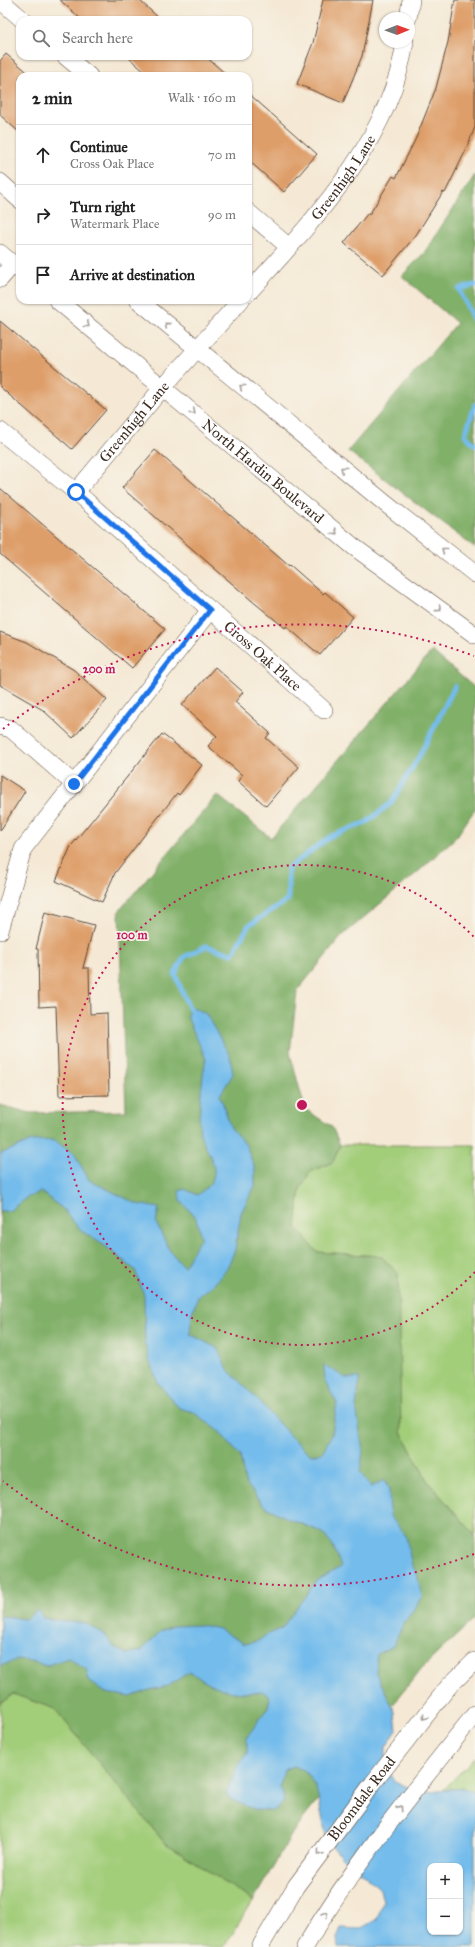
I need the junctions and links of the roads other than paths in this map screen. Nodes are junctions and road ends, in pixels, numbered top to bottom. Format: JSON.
{"nodes":[{"id":1,"x":0,"y":0,"type":"edge"},
{"id":2,"x":411,"y":0,"type":"edge"},
{"id":3,"x":409,"y":12,"type":"edge"},
{"id":4,"x":18,"y":16,"type":"edge"},
{"id":5,"x":404,"y":48,"type":"edge"},
{"id":6,"x":70,"y":60,"type":"edge"},
{"id":7,"x":84,"y":72,"type":"edge"},
{"id":8,"x":0,"y":182,"type":"edge"},
{"id":9,"x":16,"y":196,"type":"edge"},
{"id":10,"x":252,"y":215,"type":"edge"},
{"id":11,"x":289,"y":247,"type":"junction"},
{"id":12,"x":0,"y":253,"type":"edge"},
{"id":13,"x":16,"y":266,"type":"edge"},
{"id":14,"x":16,"y":268,"type":"edge"},
{"id":15,"x":0,"y":279,"type":"edge"},
{"id":16,"x":252,"y":289,"type":"edge"},
{"id":17,"x":62,"y":304,"type":"edge"},
{"id":18,"x":143,"y":304,"type":"edge"},
{"id":19,"x":237,"y":304,"type":"edge"},
{"id":20,"x":196,"y":350,"type":"junction"},
{"id":21,"x":163,"y":387,"type":"junction"},
{"id":22,"x":0,"y":430,"type":"edge"},
{"id":23,"x":76,"y":492,"type":"junction"},
{"id":24,"x":475,"y":574,"type":"edge"},
{"id":25,"x":210,"y":610,"type":"junction"},
{"id":26,"x":475,"y":635,"type":"edge"},
{"id":27,"x":324,"y":710,"type":"dead end"},
{"id":28,"x":0,"y":726,"type":"edge"},
{"id":29,"x":74,"y":784,"type":"junction"},
{"id":30,"x":0,"y":931,"type":"edge"},
{"id":31,"x":475,"y":1661,"type":"edge"},
{"id":32,"x":475,"y":1714,"type":"edge"},
{"id":33,"x":260,"y":1947,"type":"edge"},
{"id":34,"x":305,"y":1947,"type":"edge"}],
"edges":[{"from":1,"to":4,"type":"street"},
{"from":2,"to":3,"type":"street"},
{"from":5,"to":11,"type":"street","name":"Greenhigh Lane"},
{"from":6,"to":7,"type":"street"},
{"from":8,"to":9,"type":"street"},
{"from":10,"to":11,"type":"street"},
{"from":11,"to":16,"type":"street","name":"Greenhigh Lane"},
{"from":12,"to":13,"type":"street"},
{"from":14,"to":15,"type":"street"},
{"from":17,"to":21,"type":"street","name":"North Hardin Boulevard","one_way":true},
{"from":20,"to":18,"type":"street","one_way":true},
{"from":19,"to":20,"type":"street","name":"Greenhigh Lane"},
{"from":20,"to":21,"type":"street","name":"Greenhigh Lane"},
{"from":24,"to":20,"type":"street","one_way":true},
{"from":21,"to":23,"type":"street","name":"Greenhigh Lane"},
{"from":21,"to":26,"type":"street","name":"North Hardin Boulevard","one_way":true},
{"from":22,"to":23,"type":"street","name":"Cross Oak Place"},
{"from":23,"to":25,"type":"street","name":"Cross Oak Place"},
{"from":25,"to":27,"type":"street","name":"Cross Oak Place"},
{"from":25,"to":29,"type":"street"},
{"from":28,"to":29,"type":"street"},
{"from":29,"to":30,"type":"street"},
{"from":31,"to":33,"type":"street","name":"Bloomdale Road","one_way":true},
{"from":34,"to":32,"type":"street","one_way":true}]}
